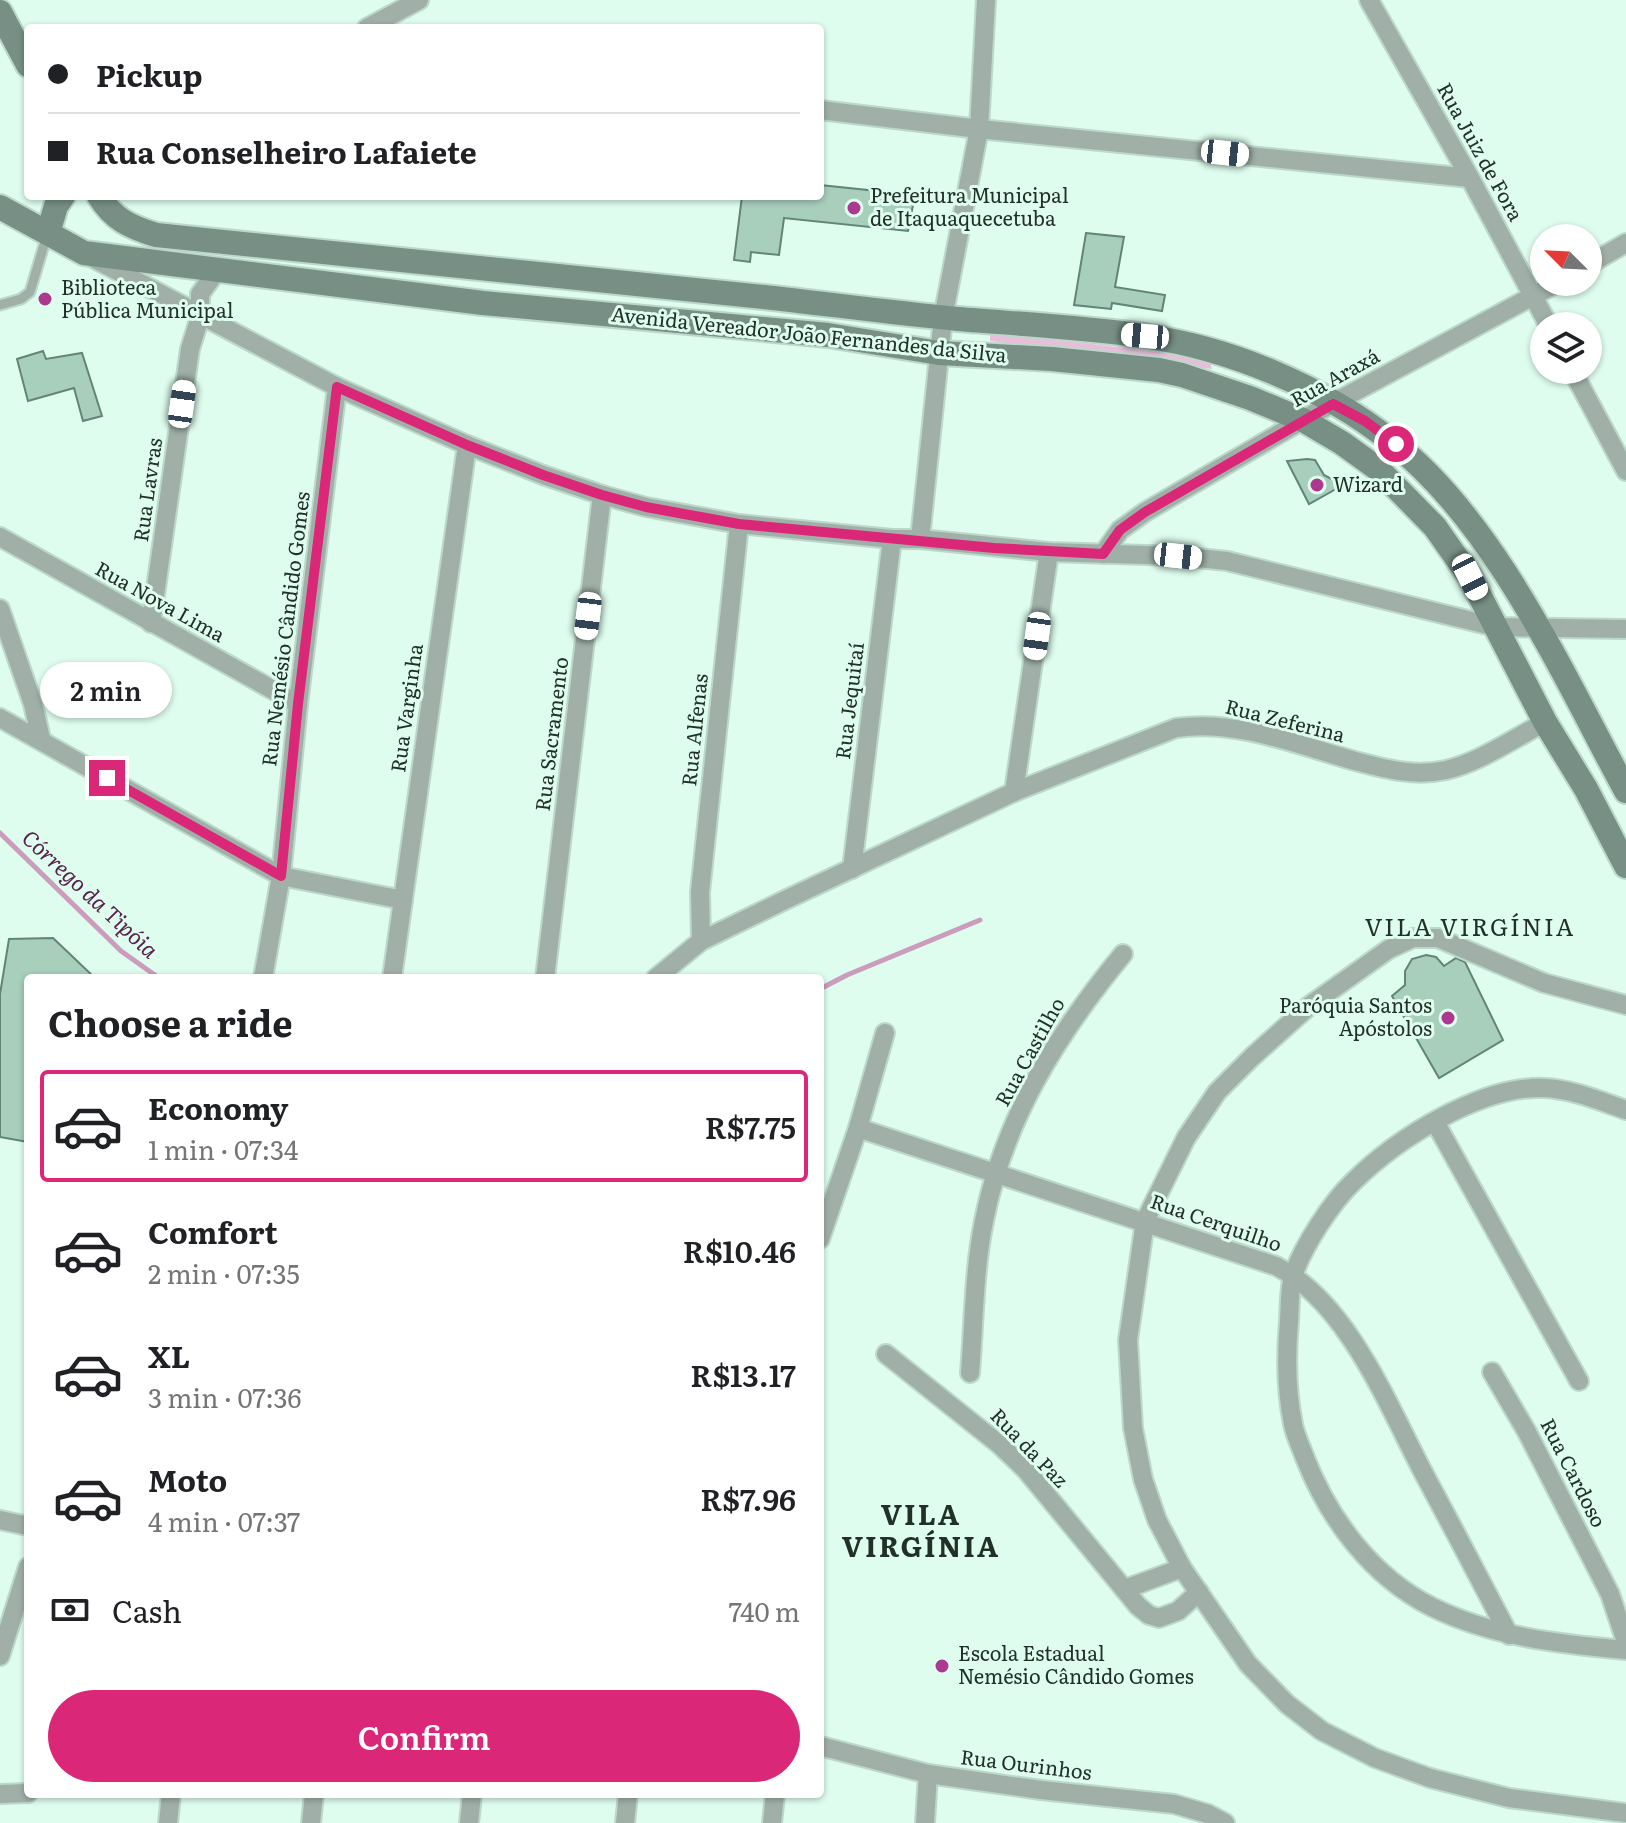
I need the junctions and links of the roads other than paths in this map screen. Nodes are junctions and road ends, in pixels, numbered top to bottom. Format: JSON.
{"nodes":[{"id":1,"x":419,"y":0,"type":"edge"},
{"id":2,"x":986,"y":0,"type":"edge"},
{"id":3,"x":1369,"y":0,"type":"edge"},
{"id":4,"x":0,"y":12,"type":"edge"},
{"id":5,"x":374,"y":24,"type":"edge"},
{"id":6,"x":24,"y":57,"type":"edge"},
{"id":7,"x":824,"y":110,"type":"edge"},
{"id":8,"x":979,"y":129,"type":"junction"},
{"id":9,"x":1470,"y":178,"type":"junction"},
{"id":10,"x":60,"y":200,"type":"edge"},
{"id":11,"x":104,"y":204,"type":"edge"},
{"id":12,"x":0,"y":207,"type":"edge"},
{"id":13,"x":48,"y":233,"type":"junction"},
{"id":14,"x":1626,"y":243,"type":"edge"},
{"id":15,"x":84,"y":253,"type":"junction"},
{"id":16,"x":1602,"y":257,"type":"edge"},
{"id":17,"x":223,"y":270,"type":"junction"},
{"id":18,"x":573,"y":277,"type":"junction"},
{"id":19,"x":1530,"y":289,"type":"edge"},
{"id":20,"x":1534,"y":296,"type":"joint"},
{"id":21,"x":0,"y":305,"type":"edge"},
{"id":22,"x":566,"y":310,"type":"junction"},
{"id":23,"x":1542,"y":312,"type":"edge"},
{"id":24,"x":200,"y":317,"type":"junction"},
{"id":25,"x":943,"y":318,"type":"junction"},
{"id":26,"x":939,"y":353,"type":"junction"},
{"id":27,"x":1579,"y":384,"type":"edge"},
{"id":28,"x":337,"y":387,"type":"junction"},
{"id":29,"x":1333,"y":404,"type":"junction"},
{"id":30,"x":1303,"y":420,"type":"junction"},
{"id":31,"x":467,"y":445,"type":"junction"},
{"id":32,"x":1626,"y":471,"type":"edge"},
{"id":33,"x":602,"y":495,"type":"junction"},
{"id":34,"x":739,"y":524,"type":"junction"},
{"id":35,"x":0,"y":537,"type":"edge"},
{"id":36,"x":892,"y":539,"type":"junction"},
{"id":37,"x":920,"y":539,"type":"junction"},
{"id":38,"x":1049,"y":552,"type":"junction"},
{"id":39,"x":1103,"y":554,"type":"junction"},
{"id":40,"x":0,"y":609,"type":"edge"},
{"id":41,"x":151,"y":623,"type":"junction"},
{"id":42,"x":1496,"y":627,"type":"junction"},
{"id":43,"x":1537,"y":629,"type":"junction"},
{"id":44,"x":1626,"y":629,"type":"edge"},
{"id":45,"x":298,"y":704,"type":"junction"},
{"id":46,"x":0,"y":718,"type":"edge"},
{"id":47,"x":1545,"y":722,"type":"junction"},
{"id":48,"x":41,"y":739,"type":"junction"},
{"id":49,"x":1626,"y":791,"type":"edge"},
{"id":50,"x":1014,"y":792,"type":"junction"},
{"id":51,"x":1626,"y":866,"type":"edge"},
{"id":52,"x":852,"y":869,"type":"junction"},
{"id":53,"x":281,"y":876,"type":"junction"},
{"id":54,"x":403,"y":900,"type":"junction"},
{"id":55,"x":701,"y":941,"type":"junction"},
{"id":56,"x":1123,"y":954,"type":"dead end"},
{"id":57,"x":264,"y":974,"type":"edge"},
{"id":58,"x":393,"y":974,"type":"edge"},
{"id":59,"x":545,"y":974,"type":"edge"},
{"id":60,"x":661,"y":974,"type":"edge"},
{"id":61,"x":1626,"y":1005,"type":"edge"},
{"id":62,"x":885,"y":1033,"type":"dead end"},
{"id":63,"x":1626,"y":1110,"type":"edge"},
{"id":64,"x":1435,"y":1122,"type":"junction"},
{"id":65,"x":858,"y":1128,"type":"junction"},
{"id":66,"x":996,"y":1173,"type":"junction"},
{"id":67,"x":1145,"y":1221,"type":"junction"},
{"id":68,"x":824,"y":1227,"type":"edge"},
{"id":69,"x":1293,"y":1275,"type":"junction"},
{"id":70,"x":886,"y":1354,"type":"dead end"},
{"id":71,"x":1492,"y":1372,"type":"dead end"},
{"id":72,"x":970,"y":1373,"type":"dead end"},
{"id":73,"x":1579,"y":1381,"type":"dead end"},
{"id":74,"x":0,"y":1520,"type":"edge"},
{"id":75,"x":24,"y":1525,"type":"edge"},
{"id":76,"x":1182,"y":1568,"type":"junction"},
{"id":77,"x":24,"y":1580,"type":"edge"},
{"id":78,"x":1125,"y":1589,"type":"junction"},
{"id":79,"x":1199,"y":1592,"type":"junction"},
{"id":80,"x":1509,"y":1635,"type":"junction"},
{"id":81,"x":1626,"y":1642,"type":"edge"},
{"id":82,"x":1626,"y":1650,"type":"edge"},
{"id":83,"x":0,"y":1656,"type":"edge"},
{"id":84,"x":824,"y":1747,"type":"edge"},
{"id":85,"x":928,"y":1774,"type":"junction"},
{"id":86,"x":24,"y":1793,"type":"edge"},
{"id":87,"x":0,"y":1794,"type":"edge"},
{"id":88,"x":171,"y":1798,"type":"edge"},
{"id":89,"x":314,"y":1798,"type":"edge"},
{"id":90,"x":472,"y":1798,"type":"edge"},
{"id":91,"x":628,"y":1798,"type":"edge"},
{"id":92,"x":775,"y":1798,"type":"edge"},
{"id":93,"x":1626,"y":1813,"type":"edge"},
{"id":94,"x":168,"y":1823,"type":"edge"},
{"id":95,"x":311,"y":1823,"type":"edge"},
{"id":96,"x":469,"y":1823,"type":"edge"},
{"id":97,"x":625,"y":1823,"type":"edge"},
{"id":98,"x":772,"y":1823,"type":"edge"},
{"id":99,"x":925,"y":1823,"type":"edge"},
{"id":100,"x":1225,"y":1823,"type":"edge"}],
"edges":[{"from":1,"to":5,"type":"street"},
{"from":2,"to":8,"type":"street"},
{"from":3,"to":9,"type":"street","name":"Rua Juiz de Fora"},
{"from":4,"to":6,"type":"main road"},
{"from":7,"to":8,"type":"street"},
{"from":8,"to":9,"type":"street"},
{"from":8,"to":25,"type":"street"},
{"from":9,"to":19,"type":"street","name":"Rua Juiz de Fora"},
{"from":10,"to":13,"type":"main road"},
{"from":11,"to":15,"type":"main road"},
{"from":11,"to":18,"type":"main road","name":"Avenida Vereador João Fernandes da Silva"},
{"from":12,"to":13,"type":"main road"},
{"from":13,"to":15,"type":"main road"},
{"from":13,"to":21,"type":"lane"},
{"from":14,"to":16,"type":"street"},
{"from":15,"to":17,"type":"main road","name":"Avenida Vereador João Fernandes da Silva"},
{"from":15,"to":24,"type":"street"},
{"from":17,"to":22,"type":"main road","name":"Avenida Vereador João Fernandes da Silva"},
{"from":17,"to":24,"type":"street","name":"Rua Lavras"},
{"from":18,"to":22,"type":"main road"},
{"from":18,"to":25,"type":"main road","name":"Avenida Vereador João Fernandes da Silva"},
{"from":20,"to":23,"type":"street","name":"Rua Juiz de Fora"},
{"from":20,"to":29,"type":"street","name":"Rua Araxá"},
{"from":22,"to":26,"type":"main road","name":"Avenida Vereador João Fernandes da Silva"},
{"from":24,"to":28,"type":"street"},
{"from":24,"to":41,"type":"street","name":"Rua Lavras"},
{"from":25,"to":26,"type":"street"},
{"from":25,"to":29,"type":"main road","name":"Avenida Vereador João Fernandes da Silva"},
{"from":26,"to":30,"type":"main road","name":"Avenida Vereador João Fernandes da Silva"},
{"from":26,"to":37,"type":"street"},
{"from":27,"to":32,"type":"street"},
{"from":28,"to":31,"type":"street"},
{"from":28,"to":45,"type":"street","name":"Rua Nemésio Cândido Gomes"},
{"from":29,"to":30,"type":"street","name":"Rua Araxá"},
{"from":29,"to":43,"type":"main road","name":"Avenida Vereador João Fernandes da Silva"},
{"from":30,"to":39,"type":"street","name":"Rua Araxá"},
{"from":30,"to":42,"type":"main road","name":"Avenida Vereador João Fernandes da Silva"},
{"from":31,"to":33,"type":"street"},
{"from":31,"to":54,"type":"street","name":"Rua Varginha"},
{"from":33,"to":34,"type":"street"},
{"from":33,"to":59,"type":"street","name":"Rua Sacramento"},
{"from":34,"to":36,"type":"street"},
{"from":34,"to":55,"type":"street","name":"Rua Alfenas"},
{"from":35,"to":41,"type":"street","name":"Rua Nova Lima"},
{"from":36,"to":37,"type":"street"},
{"from":36,"to":52,"type":"street","name":"Rua Jequitaí"},
{"from":37,"to":38,"type":"street"},
{"from":38,"to":39,"type":"street"},
{"from":38,"to":50,"type":"street"},
{"from":39,"to":42,"type":"street"},
{"from":40,"to":48,"type":"street"},
{"from":41,"to":45,"type":"street","name":"Rua Nova Lima"},
{"from":42,"to":43,"type":"street"},
{"from":42,"to":47,"type":"main road","name":"Avenida Vereador João Fernandes da Silva"},
{"from":43,"to":44,"type":"street"},
{"from":43,"to":49,"type":"main road","name":"Avenida Vereador João Fernandes da Silva"},
{"from":45,"to":53,"type":"street","name":"Rua Nemésio Cândido Gomes"},
{"from":46,"to":48,"type":"street"},
{"from":47,"to":50,"type":"street","name":"Rua Zeferina"},
{"from":47,"to":51,"type":"main road","name":"Avenida Vereador João Fernandes da Silva"},
{"from":48,"to":53,"type":"street"},
{"from":50,"to":52,"type":"street"},
{"from":52,"to":55,"type":"street"},
{"from":53,"to":54,"type":"street"},
{"from":53,"to":57,"type":"street","name":"Rua Nemésio Cândido Gomes"},
{"from":54,"to":58,"type":"street","name":"Rua Varginha"},
{"from":55,"to":60,"type":"street"},
{"from":56,"to":66,"type":"street","name":"Rua Castilho"},
{"from":61,"to":67,"type":"street"},
{"from":62,"to":65,"type":"street"},
{"from":63,"to":64,"type":"street"},
{"from":64,"to":69,"type":"street"},
{"from":64,"to":73,"type":"street"},
{"from":65,"to":66,"type":"street","name":"Rua Cerquilho"},
{"from":65,"to":68,"type":"street"},
{"from":66,"to":67,"type":"street","name":"Rua Cerquilho"},
{"from":66,"to":72,"type":"street","name":"Rua Castilho"},
{"from":67,"to":69,"type":"street","name":"Rua Cerquilho"},
{"from":67,"to":76,"type":"street"},
{"from":69,"to":80,"type":"street","name":"Rua Cerquilho"},
{"from":69,"to":80,"type":"street"},
{"from":70,"to":78,"type":"street","name":"Rua da Paz"},
{"from":71,"to":81,"type":"street","name":"Rua Cardoso"},
{"from":74,"to":75,"type":"street"},
{"from":76,"to":78,"type":"street"},
{"from":76,"to":79,"type":"street"},
{"from":77,"to":83,"type":"street"},
{"from":78,"to":79,"type":"street","name":"Rua da Paz"},
{"from":79,"to":93,"type":"street"},
{"from":80,"to":82,"type":"street"},
{"from":84,"to":85,"type":"street","name":"Rua Ourinhos"},
{"from":85,"to":99,"type":"street"},
{"from":85,"to":100,"type":"street","name":"Rua Ourinhos"},
{"from":86,"to":87,"type":"street"},
{"from":88,"to":94,"type":"street"},
{"from":89,"to":95,"type":"street"},
{"from":90,"to":96,"type":"street"},
{"from":91,"to":97,"type":"street"},
{"from":92,"to":98,"type":"street"}]}
